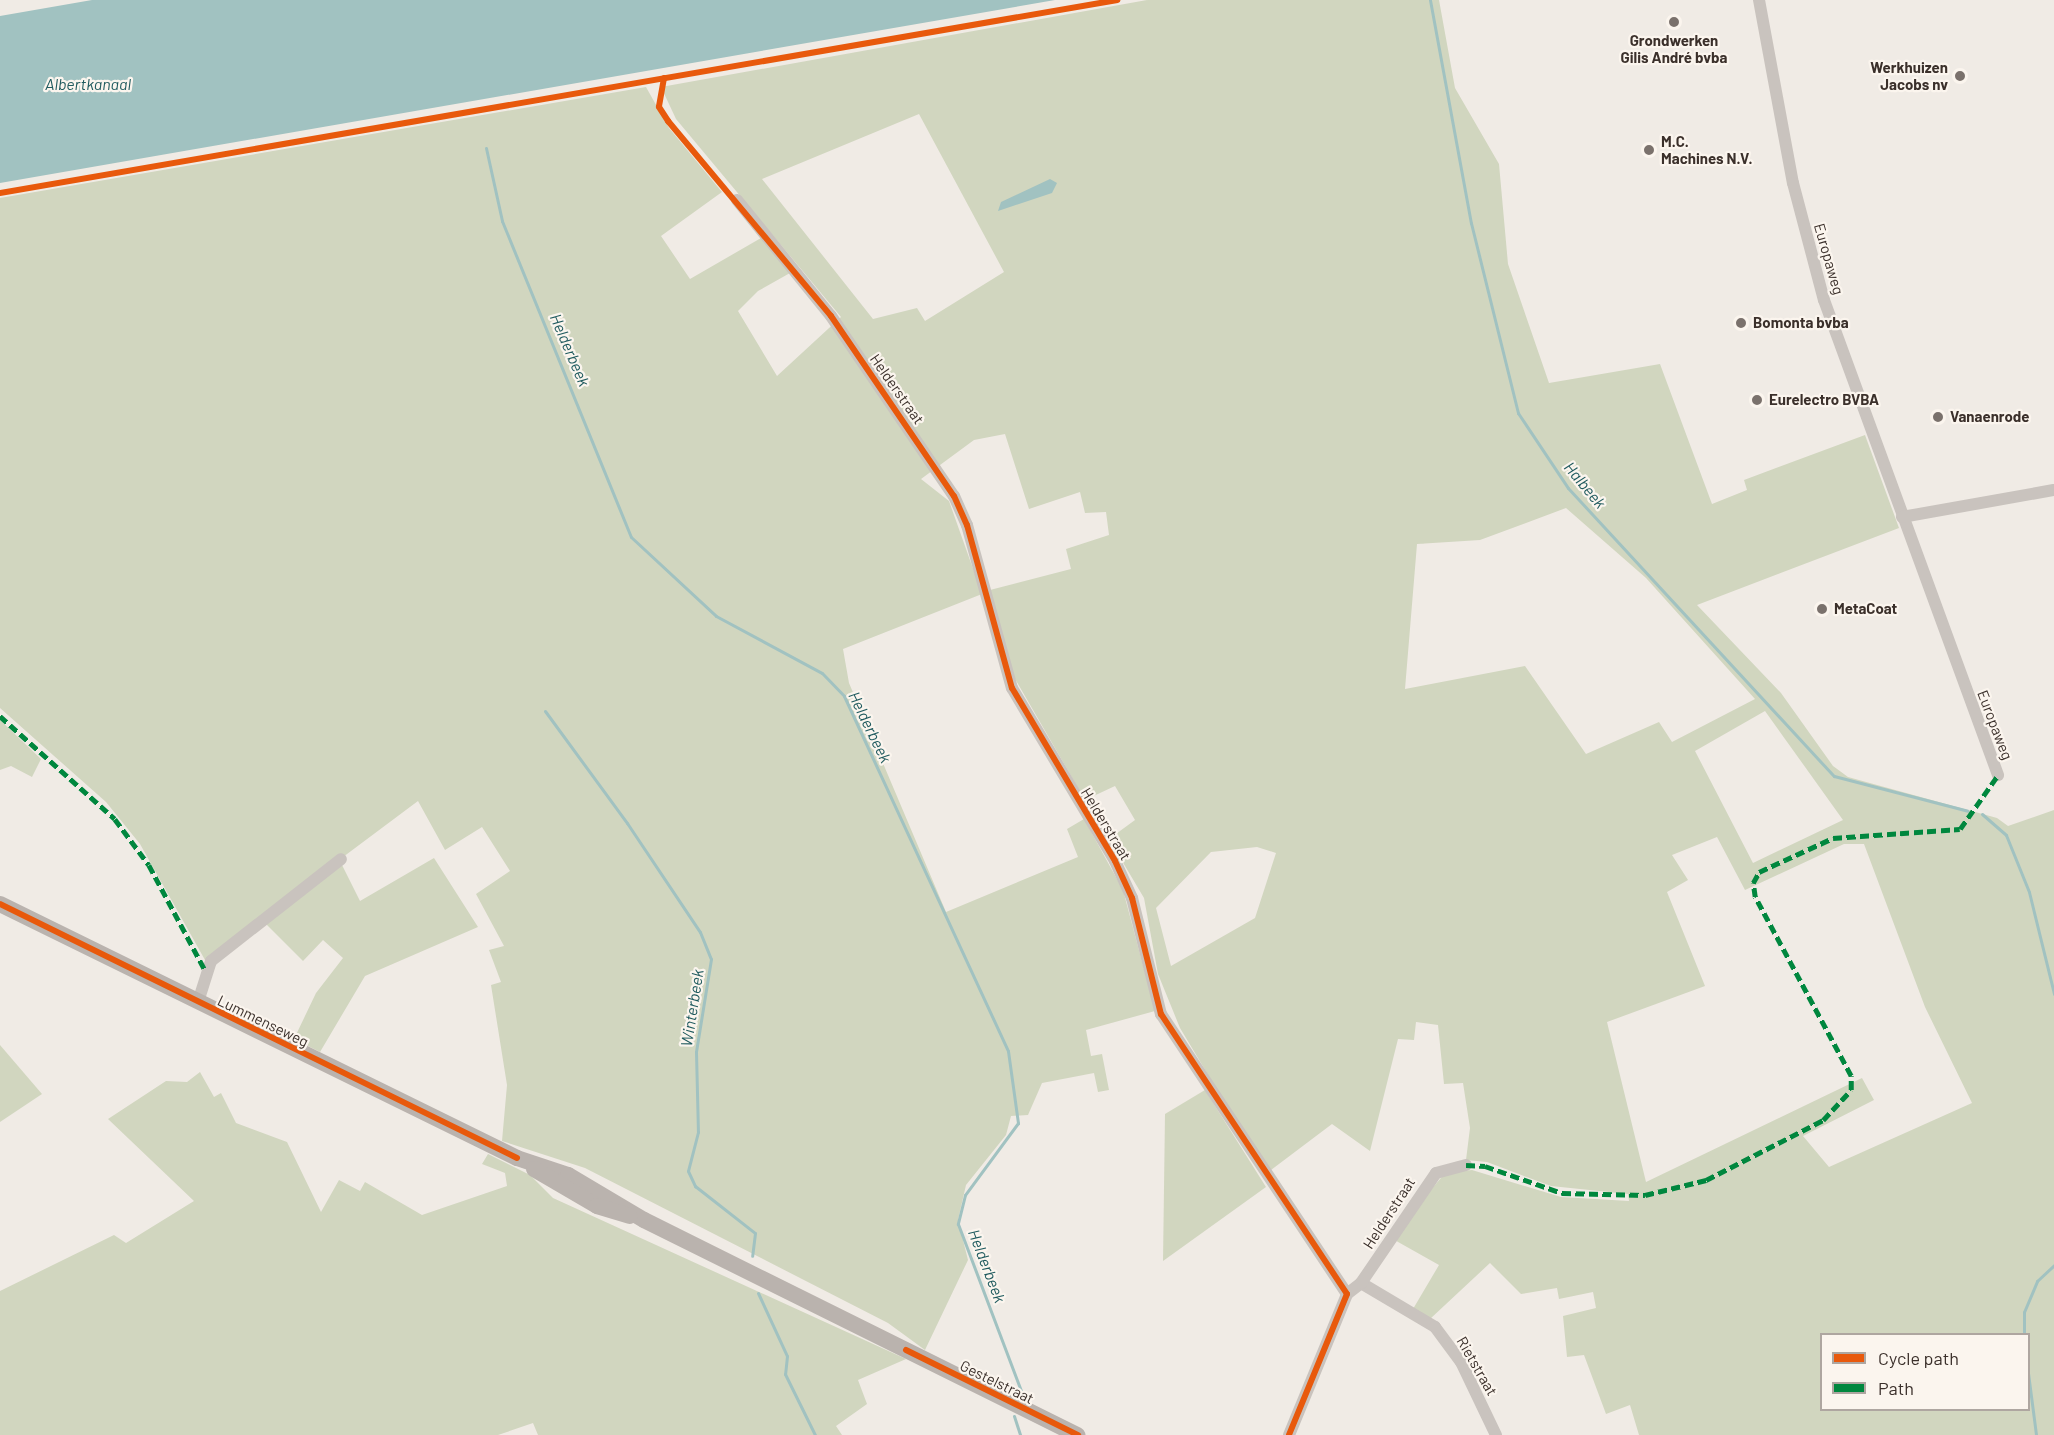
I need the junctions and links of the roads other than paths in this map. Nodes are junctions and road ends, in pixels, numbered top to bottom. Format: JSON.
{"nodes":[{"id":1,"x":1759,"y":0,"type":"edge"},
{"id":2,"x":737,"y":200,"type":"dead end"},
{"id":3,"x":2054,"y":490,"type":"edge"},
{"id":4,"x":1902,"y":517,"type":"junction"},
{"id":5,"x":1998,"y":775,"type":"dead end"},
{"id":6,"x":342,"y":859,"type":"dead end"},
{"id":7,"x":0,"y":904,"type":"edge"},
{"id":8,"x":198,"y":1002,"type":"junction"},
{"id":9,"x":520,"y":1160,"type":"joint"},
{"id":10,"x":1466,"y":1165,"type":"dead end"},
{"id":11,"x":1361,"y":1283,"type":"junction"},
{"id":12,"x":1347,"y":1294,"type":"junction"},
{"id":13,"x":1078,"y":1435,"type":"edge"},
{"id":14,"x":1289,"y":1435,"type":"edge"},
{"id":15,"x":1496,"y":1435,"type":"edge"}],
"edges":[{"from":1,"to":4,"type":"street","name":"Europaweg"},
{"from":2,"to":12,"type":"street","name":"Helderstraat"},
{"from":3,"to":4,"type":"street"},
{"from":4,"to":5,"type":"street","name":"Europaweg"},
{"from":6,"to":8,"type":"street","name":"Lummenseweg"},
{"from":7,"to":8,"type":"main road","name":"Lummenseweg"},
{"from":8,"to":9,"type":"main road","name":"Lummenseweg"},
{"from":9,"to":13,"type":"main road","name":"Gestelstraat"},
{"from":10,"to":11,"type":"street","name":"Helderstraat"},
{"from":11,"to":12,"type":"street","name":"Helderstraat"},
{"from":11,"to":15,"type":"street","name":"Rietstraat"},
{"from":12,"to":14,"type":"street","name":"Helderstraat"}]}
